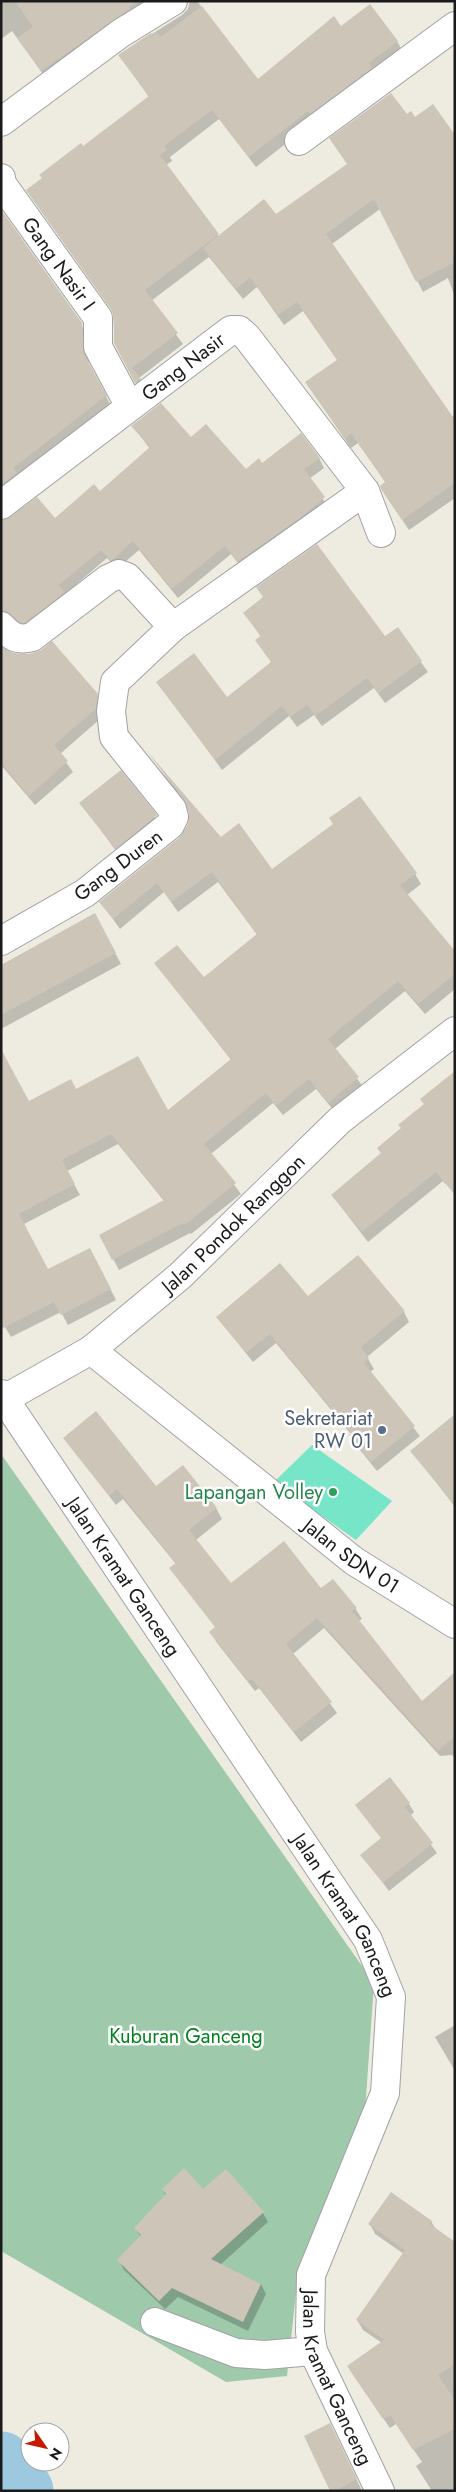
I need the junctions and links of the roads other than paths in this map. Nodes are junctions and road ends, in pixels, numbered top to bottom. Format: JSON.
{"nodes":[{"id":1,"x":173,"y":1,"type":"edge"},
{"id":2,"x":455,"y":26,"type":"edge"},
{"id":3,"x":1,"y":122,"type":"edge"},
{"id":4,"x":300,"y":141,"type":"dead end"},
{"id":5,"x":1,"y":178,"type":"edge"},
{"id":6,"x":129,"y":405,"type":"junction"},
{"id":7,"x":365,"y":491,"type":"junction"},
{"id":8,"x":1,"y":504,"type":"edge"},
{"id":9,"x":381,"y":533,"type":"dead end"},
{"id":10,"x":1,"y":626,"type":"edge"},
{"id":11,"x":173,"y":627,"type":"junction"},
{"id":12,"x":1,"y":941,"type":"edge"},
{"id":13,"x":455,"y":1031,"type":"edge"},
{"id":14,"x":91,"y":1350,"type":"junction"},
{"id":15,"x":3,"y":1397,"type":"edge"},
{"id":16,"x":455,"y":1624,"type":"edge"},
{"id":17,"x":155,"y":2322,"type":"dead end"},
{"id":18,"x":313,"y":2351,"type":"junction"},
{"id":19,"x":380,"y":2491,"type":"edge"}],
"edges":[{"from":1,"to":3,"type":"street"},
{"from":2,"to":4,"type":"street"},
{"from":5,"to":6,"type":"street","name":"Gang Nasir I"},
{"from":6,"to":7,"type":"street","name":"Gang Nasir"},
{"from":6,"to":8,"type":"street","name":"Gang Nasir"},
{"from":7,"to":9,"type":"street","name":"Gang Nasir"},
{"from":7,"to":11,"type":"street","name":"Gang Duren"},
{"from":10,"to":11,"type":"street"},
{"from":11,"to":12,"type":"street","name":"Gang Duren"},
{"from":13,"to":14,"type":"street","name":"Jalan Pondok Ranggon"},
{"from":14,"to":15,"type":"street","name":"Jalan Pondok Ranggon"},
{"from":14,"to":16,"type":"street","name":"Jalan SDN 01"},
{"from":15,"to":18,"type":"street","name":"Jalan Kramat Ganceng"},
{"from":17,"to":18,"type":"street"},
{"from":18,"to":19,"type":"street","name":"Jalan Kramat Ganceng"}]}
